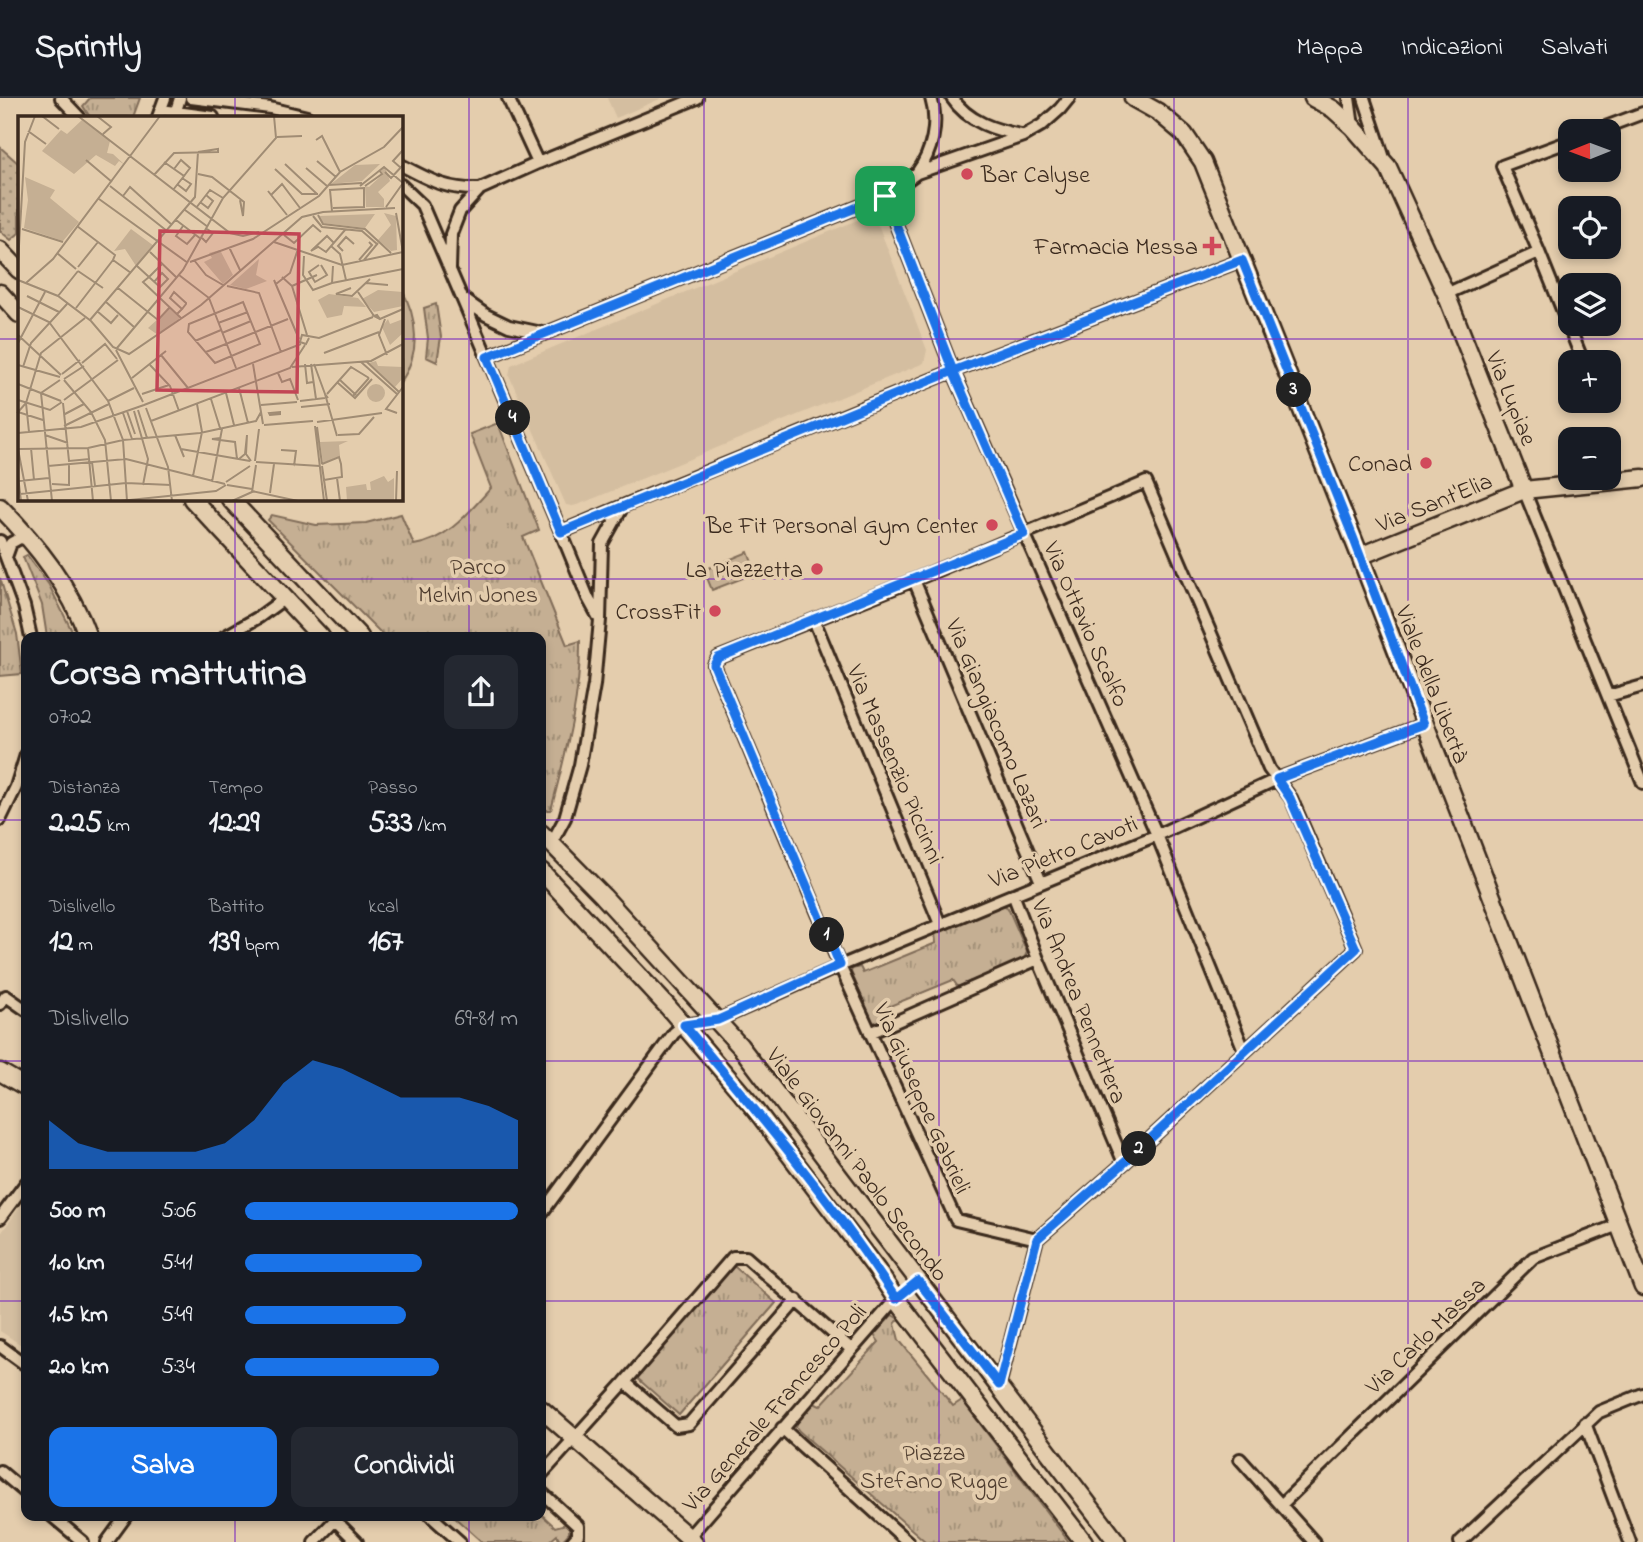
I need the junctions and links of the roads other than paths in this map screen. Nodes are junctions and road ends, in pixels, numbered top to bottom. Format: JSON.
{"nodes":[{"id":1,"x":61,"y":98,"type":"edge"},
{"id":2,"x":165,"y":98,"type":"edge"},
{"id":3,"x":180,"y":98,"type":"edge"},
{"id":4,"x":191,"y":98,"type":"edge"},
{"id":5,"x":508,"y":98,"type":"edge"},
{"id":6,"x":697,"y":98,"type":"edge"},
{"id":7,"x":1069,"y":98,"type":"edge"},
{"id":8,"x":1133,"y":98,"type":"edge"},
{"id":9,"x":1313,"y":98,"type":"edge"},
{"id":10,"x":1349,"y":98,"type":"edge"},
{"id":11,"x":1364,"y":98,"type":"edge"},
{"id":12,"x":75,"y":102,"type":"edge"},
{"id":13,"x":955,"y":102,"type":"edge"},
{"id":14,"x":933,"y":103,"type":"edge"},
{"id":15,"x":1153,"y":105,"type":"edge"},
{"id":16,"x":1643,"y":113,"type":"edge"},
{"id":17,"x":159,"y":114,"type":"edge"},
{"id":18,"x":174,"y":115,"type":"edge"},
{"id":19,"x":194,"y":116,"type":"edge"},
{"id":20,"x":303,"y":116,"type":"edge"},
{"id":21,"x":1621,"y":121,"type":"edge"},
{"id":22,"x":1353,"y":127,"type":"junction"},
{"id":23,"x":1023,"y":136,"type":"junction"},
{"id":24,"x":1558,"y":145,"type":"edge"},
{"id":25,"x":538,"y":163,"type":"junction"},
{"id":26,"x":402,"y":166,"type":"edge"},
{"id":27,"x":1388,"y":167,"type":"junction"},
{"id":28,"x":916,"y":173,"type":"junction"},
{"id":29,"x":402,"y":187,"type":"edge"},
{"id":30,"x":480,"y":189,"type":"junction"},
{"id":31,"x":885,"y":196,"type":"junction"},
{"id":32,"x":1539,"y":252,"type":"junction"},
{"id":33,"x":1242,"y":260,"type":"junction"},
{"id":34,"x":450,"y":269,"type":"junction"},
{"id":35,"x":0,"y":293,"type":"edge"},
{"id":36,"x":1446,"y":294,"type":"junction"},
{"id":37,"x":462,"y":298,"type":"junction"},
{"id":38,"x":18,"y":313,"type":"edge"},
{"id":39,"x":544,"y":334,"type":"junction"},
{"id":40,"x":1578,"y":350,"type":"edge"},
{"id":41,"x":487,"y":357,"type":"junction"},
{"id":42,"x":953,"y":371,"type":"junction"},
{"id":43,"x":1643,"y":478,"type":"edge"},
{"id":44,"x":1524,"y":490,"type":"junction"},
{"id":45,"x":193,"y":500,"type":"edge"},
{"id":46,"x":231,"y":500,"type":"edge"},
{"id":47,"x":623,"y":506,"type":"junction"},
{"id":48,"x":0,"y":507,"type":"edge"},
{"id":49,"x":561,"y":532,"type":"junction"},
{"id":50,"x":1024,"y":534,"type":"junction"},
{"id":51,"x":0,"y":541,"type":"edge"},
{"id":52,"x":32,"y":541,"type":"junction"},
{"id":53,"x":1360,"y":556,"type":"junction"},
{"id":54,"x":6,"y":557,"type":"junction"},
{"id":55,"x":914,"y":580,"type":"junction"},
{"id":56,"x":285,"y":598,"type":"junction"},
{"id":57,"x":600,"y":620,"type":"junction"},
{"id":58,"x":814,"y":620,"type":"junction"},
{"id":59,"x":30,"y":632,"type":"edge"},
{"id":60,"x":86,"y":632,"type":"edge"},
{"id":61,"x":233,"y":632,"type":"edge"},
{"id":62,"x":316,"y":632,"type":"edge"},
{"id":63,"x":355,"y":632,"type":"edge"},
{"id":64,"x":1643,"y":686,"type":"edge"},
{"id":65,"x":1608,"y":696,"type":"junction"},
{"id":66,"x":1424,"y":724,"type":"junction"},
{"id":67,"x":21,"y":771,"type":"edge"},
{"id":68,"x":1277,"y":779,"type":"junction"},
{"id":69,"x":1643,"y":783,"type":"edge"},
{"id":70,"x":0,"y":820,"type":"edge"},
{"id":71,"x":1157,"y":835,"type":"junction"},
{"id":72,"x":546,"y":838,"type":"edge"},
{"id":73,"x":546,"y":881,"type":"edge"},
{"id":74,"x":1041,"y":882,"type":"junction"},
{"id":75,"x":1013,"y":894,"type":"junction"},
{"id":76,"x":940,"y":924,"type":"junction"},
{"id":77,"x":1038,"y":959,"type":"junction"},
{"id":78,"x":840,"y":965,"type":"junction"},
{"id":79,"x":0,"y":1004,"type":"edge"},
{"id":80,"x":21,"y":1006,"type":"edge"},
{"id":81,"x":718,"y":1020,"type":"junction"},
{"id":82,"x":684,"y":1025,"type":"junction"},
{"id":83,"x":870,"y":1033,"type":"junction"},
{"id":84,"x":1244,"y":1050,"type":"junction"},
{"id":85,"x":0,"y":1072,"type":"edge"},
{"id":86,"x":21,"y":1084,"type":"edge"},
{"id":87,"x":1124,"y":1163,"type":"junction"},
{"id":88,"x":21,"y":1190,"type":"edge"},
{"id":89,"x":546,"y":1207,"type":"edge"},
{"id":90,"x":0,"y":1218,"type":"edge"},
{"id":91,"x":1618,"y":1225,"type":"junction"},
{"id":92,"x":1037,"y":1239,"type":"junction"},
{"id":93,"x":918,"y":1281,"type":"junction"},
{"id":94,"x":1643,"y":1287,"type":"edge"},
{"id":95,"x":896,"y":1299,"type":"junction"},
{"id":96,"x":797,"y":1300,"type":"junction"},
{"id":97,"x":0,"y":1346,"type":"edge"},
{"id":98,"x":851,"y":1349,"type":"junction"},
{"id":99,"x":21,"y":1361,"type":"edge"},
{"id":100,"x":625,"y":1382,"type":"junction"},
{"id":101,"x":999,"y":1385,"type":"junction"},
{"id":102,"x":1643,"y":1394,"type":"edge"},
{"id":103,"x":546,"y":1413,"type":"edge"},
{"id":104,"x":1586,"y":1423,"type":"junction"},
{"id":105,"x":782,"y":1428,"type":"junction"},
{"id":106,"x":576,"y":1438,"type":"junction"},
{"id":107,"x":1241,"y":1459,"type":"dead end"},
{"id":108,"x":546,"y":1470,"type":"edge"},
{"id":109,"x":0,"y":1471,"type":"edge"},
{"id":110,"x":21,"y":1489,"type":"edge"},
{"id":111,"x":546,"y":1497,"type":"edge"},
{"id":112,"x":1281,"y":1505,"type":"junction"},
{"id":113,"x":58,"y":1521,"type":"edge"},
{"id":114,"x":122,"y":1521,"type":"edge"},
{"id":115,"x":334,"y":1521,"type":"edge"},
{"id":116,"x":340,"y":1521,"type":"edge"},
{"id":117,"x":437,"y":1521,"type":"edge"},
{"id":118,"x":689,"y":1540,"type":"edge"},
{"id":119,"x":83,"y":1542,"type":"edge"},
{"id":120,"x":107,"y":1542,"type":"edge"},
{"id":121,"x":314,"y":1542,"type":"edge"},
{"id":122,"x":357,"y":1542,"type":"edge"},
{"id":123,"x":460,"y":1542,"type":"edge"},
{"id":124,"x":572,"y":1542,"type":"edge"},
{"id":125,"x":908,"y":1542,"type":"edge"},
{"id":126,"x":1084,"y":1542,"type":"edge"},
{"id":127,"x":1117,"y":1542,"type":"edge"},
{"id":128,"x":1314,"y":1542,"type":"edge"},
{"id":129,"x":1460,"y":1542,"type":"edge"},
{"id":130,"x":1630,"y":1542,"type":"edge"}],
"edges":[{"from":1,"to":12,"type":"street"},
{"from":2,"to":17,"type":"street"},
{"from":3,"to":18,"type":"street"},
{"from":4,"to":20,"type":"street"},
{"from":5,"to":25,"type":"street"},
{"from":6,"to":25,"type":"street"},
{"from":7,"to":23,"type":"street"},
{"from":8,"to":15,"type":"main road","name":"Viale della Libertà"},
{"from":9,"to":22,"type":"main road","name":"Via Lupiae"},
{"from":10,"to":22,"type":"street"},
{"from":11,"to":27,"type":"street"},
{"from":13,"to":14,"type":"street"},
{"from":13,"to":23,"type":"street"},
{"from":14,"to":28,"type":"street"},
{"from":15,"to":33,"type":"main road","name":"Viale della Libertà"},
{"from":16,"to":21,"type":"street"},
{"from":17,"to":18,"type":"street"},
{"from":18,"to":19,"type":"street"},
{"from":22,"to":27,"type":"main road","name":"Via Lupiae"},
{"from":23,"to":28,"type":"street"},
{"from":24,"to":32,"type":"street"},
{"from":25,"to":30,"type":"street"},
{"from":26,"to":30,"type":"street"},
{"from":27,"to":36,"type":"main road","name":"Via Lupiae"},
{"from":28,"to":31,"type":"street"},
{"from":29,"to":34,"type":"street"},
{"from":30,"to":34,"type":"street"},
{"from":31,"to":39,"type":"street"},
{"from":31,"to":42,"type":"street","name":"Via Ottavio Scalfo"},
{"from":32,"to":36,"type":"street"},
{"from":32,"to":40,"type":"street"},
{"from":33,"to":42,"type":"street"},
{"from":33,"to":53,"type":"main road","name":"Viale della Libertà"},
{"from":34,"to":37,"type":"street"},
{"from":35,"to":38,"type":"main road"},
{"from":36,"to":44,"type":"main road","name":"Via Lupiae"},
{"from":37,"to":39,"type":"street"},
{"from":37,"to":41,"type":"street"},
{"from":39,"to":41,"type":"street"},
{"from":41,"to":49,"type":"street"},
{"from":42,"to":47,"type":"street"},
{"from":42,"to":50,"type":"street","name":"Via Ottavio Scalfo"},
{"from":43,"to":44,"type":"main road","name":"Via Sant'Elia"},
{"from":44,"to":53,"type":"main road","name":"Via Sant'Elia"},
{"from":44,"to":65,"type":"street","name":"Via Lupiae"},
{"from":45,"to":56,"type":"main road"},
{"from":46,"to":63,"type":"main road"},
{"from":47,"to":49,"type":"street"},
{"from":47,"to":57,"type":"street"},
{"from":48,"to":52,"type":"main road"},
{"from":49,"to":57,"type":"street"},
{"from":50,"to":55,"type":"street"},
{"from":50,"to":68,"type":"street"},
{"from":50,"to":71,"type":"street","name":"Via Ottavio Scalfo"},
{"from":51,"to":54,"type":"street"},
{"from":52,"to":54,"type":"street"},
{"from":52,"to":60,"type":"main road"},
{"from":53,"to":66,"type":"main road","name":"Viale della Libertà"},
{"from":54,"to":59,"type":"street"},
{"from":55,"to":58,"type":"street"},
{"from":55,"to":74,"type":"street","name":"Via Giangiacomo Lazari"},
{"from":56,"to":61,"type":"street"},
{"from":56,"to":62,"type":"main road"},
{"from":57,"to":72,"type":"street"},
{"from":58,"to":76,"type":"street","name":"Via Massenzio Piccinni"},
{"from":58,"to":78,"type":"street","name":"Via Giuseppe Gabrieli"},
{"from":64,"to":65,"type":"street"},
{"from":65,"to":69,"type":"street","name":"Via Lupiae"},
{"from":66,"to":68,"type":"street","name":"Via Pietro Cavoti"},
{"from":66,"to":91,"type":"main road","name":"Viale della Libertà"},
{"from":67,"to":70,"type":"street"},
{"from":68,"to":71,"type":"street","name":"Via Pietro Cavoti"},
{"from":68,"to":84,"type":"street"},
{"from":71,"to":74,"type":"street","name":"Via Pietro Cavoti"},
{"from":71,"to":84,"type":"street","name":"Via Ottavio Scalfo"},
{"from":72,"to":81,"type":"main road","name":"Viale Giovanni Paolo Secondo"},
{"from":73,"to":82,"type":"main road","name":"Viale Giovanni Paolo Secondo"},
{"from":74,"to":75,"type":"street","name":"Via Pietro Cavoti"},
{"from":75,"to":76,"type":"street","name":"Via Pietro Cavoti"},
{"from":75,"to":77,"type":"street","name":"Via Andrea Pennettera"},
{"from":76,"to":78,"type":"street","name":"Via Pietro Cavoti"},
{"from":77,"to":83,"type":"street"},
{"from":77,"to":87,"type":"street","name":"Via Andrea Pennettera"},
{"from":78,"to":81,"type":"street","name":"Via Pietro Cavoti"},
{"from":78,"to":83,"type":"street","name":"Via Giuseppe Gabrieli"},
{"from":79,"to":80,"type":"street"},
{"from":81,"to":82,"type":"street","name":"Via Pietro Cavoti"},
{"from":81,"to":93,"type":"main road","name":"Viale Giovanni Paolo Secondo"},
{"from":82,"to":89,"type":"street"},
{"from":82,"to":95,"type":"main road","name":"Viale Giovanni Paolo Secondo"},
{"from":83,"to":92,"type":"street","name":"Via Giuseppe Gabrieli"},
{"from":84,"to":87,"type":"street"},
{"from":85,"to":86,"type":"main road"},
{"from":87,"to":92,"type":"street"},
{"from":88,"to":90,"type":"street"},
{"from":91,"to":94,"type":"main road","name":"Viale della Libertà"},
{"from":91,"to":112,"type":"street","name":"Via Carlo Massa"},
{"from":92,"to":101,"type":"street"},
{"from":93,"to":95,"type":"main road"},
{"from":93,"to":101,"type":"main road","name":"Viale Giovanni Paolo Secondo"},
{"from":95,"to":98,"type":"street","name":"Via Generale Francesco Poli"},
{"from":95,"to":126,"type":"main road","name":"Viale Giovanni Paolo Secondo"},
{"from":96,"to":98,"type":"street"},
{"from":96,"to":100,"type":"street"},
{"from":96,"to":100,"type":"street"},
{"from":97,"to":99,"type":"street"},
{"from":98,"to":105,"type":"street","name":"Via Generale Francesco Poli"},
{"from":100,"to":106,"type":"street"},
{"from":101,"to":127,"type":"main road","name":"Viale Giovanni Paolo Secondo"},
{"from":102,"to":104,"type":"street"},
{"from":103,"to":106,"type":"main road"},
{"from":104,"to":129,"type":"street"},
{"from":104,"to":130,"type":"street"},
{"from":105,"to":118,"type":"street","name":"Via Generale Francesco Poli"},
{"from":105,"to":125,"type":"street"},
{"from":106,"to":108,"type":"street"},
{"from":106,"to":118,"type":"main road"},
{"from":107,"to":112,"type":"street"},
{"from":109,"to":110,"type":"street"},
{"from":111,"to":124,"type":"street"},
{"from":112,"to":128,"type":"street"},
{"from":113,"to":119,"type":"street"},
{"from":114,"to":120,"type":"street"},
{"from":115,"to":121,"type":"street"},
{"from":116,"to":122,"type":"street"},
{"from":117,"to":123,"type":"street"}]}
